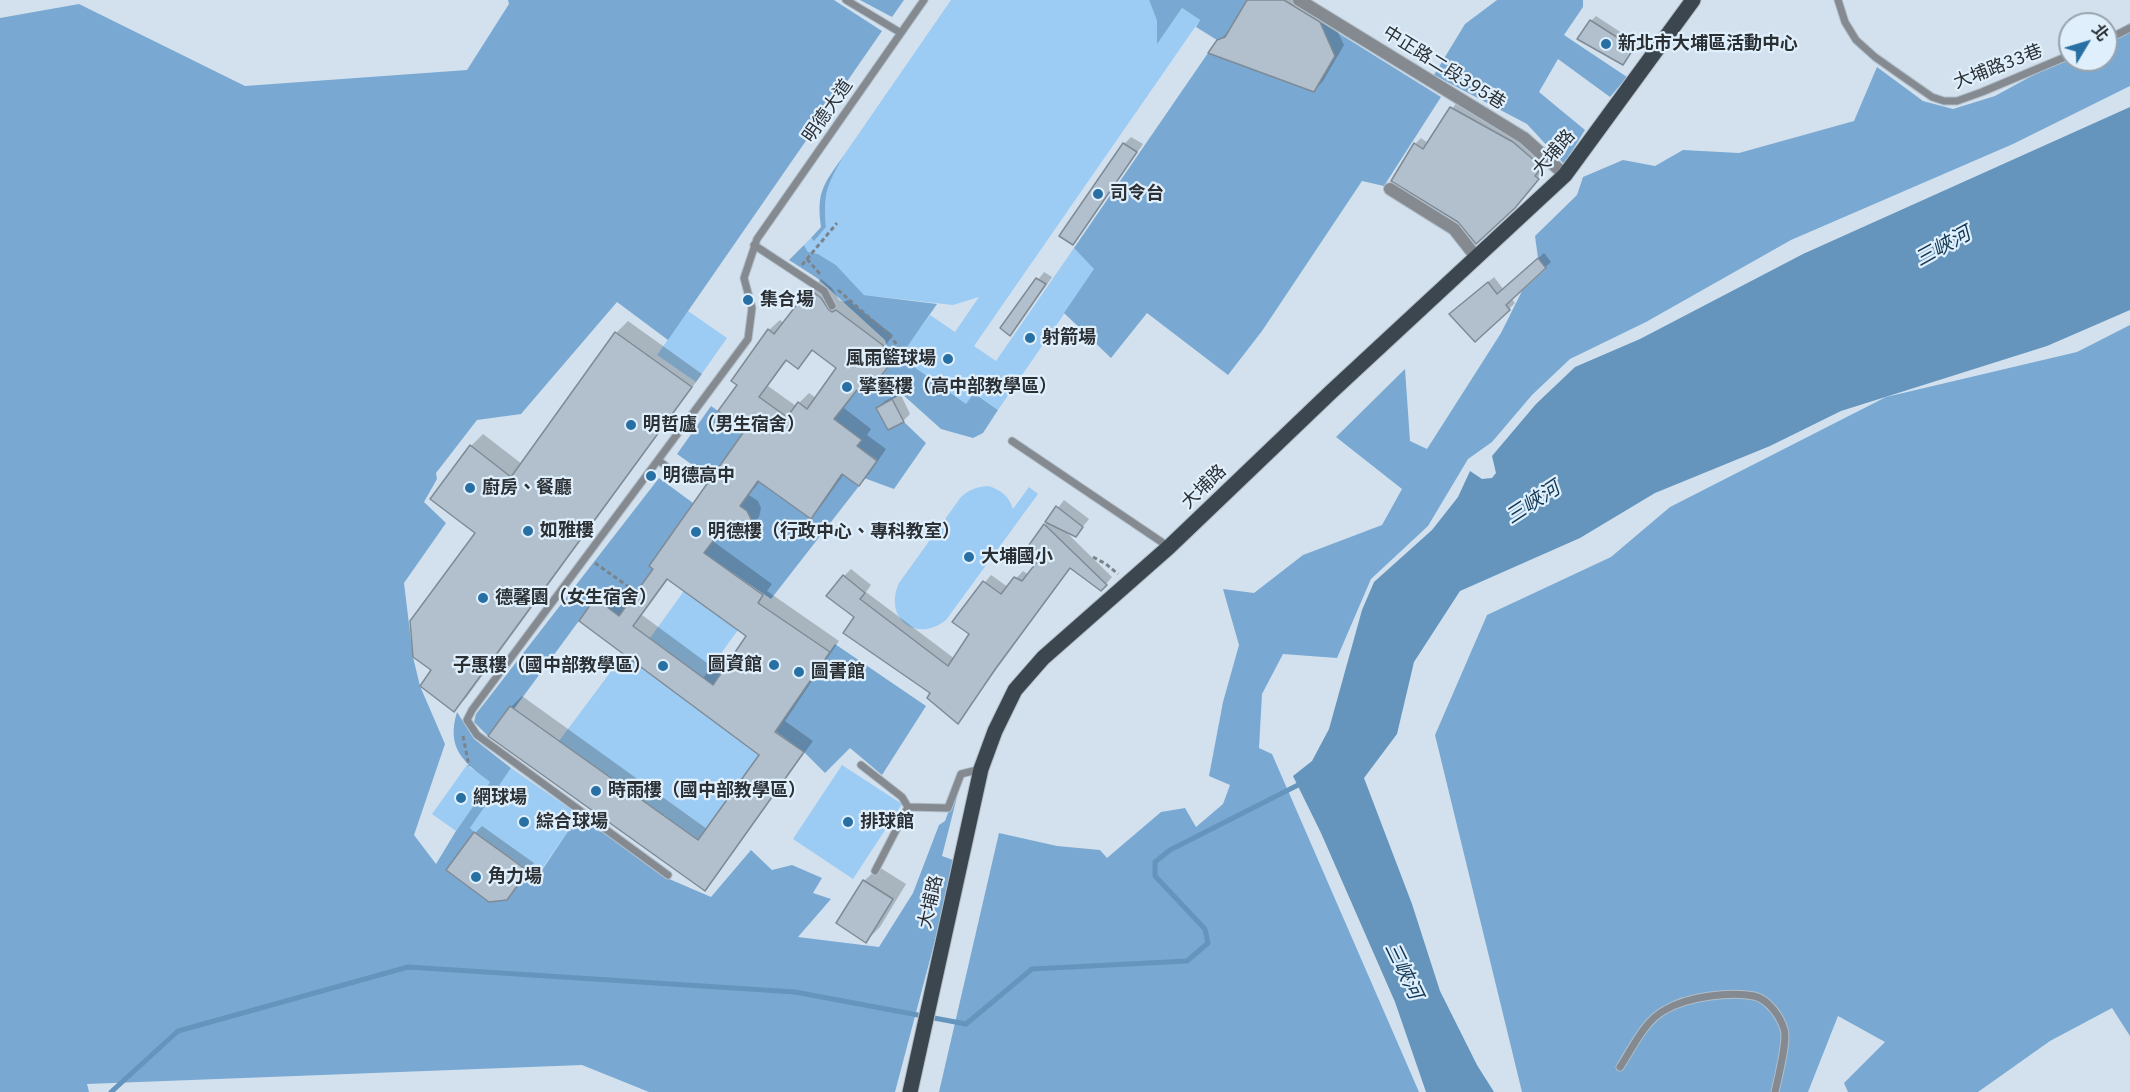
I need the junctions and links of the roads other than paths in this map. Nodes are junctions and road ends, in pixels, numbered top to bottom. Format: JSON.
{"nodes":[{"id":1,"x":846,"y":0,"type":"edge"},
{"id":2,"x":924,"y":0,"type":"edge"},
{"id":3,"x":1299,"y":0,"type":"edge"},
{"id":4,"x":1693,"y":0,"type":"edge"},
{"id":5,"x":1838,"y":0,"type":"edge"},
{"id":6,"x":901,"y":33,"type":"junction"},
{"id":7,"x":2058,"y":60,"type":"edge"},
{"id":8,"x":1564,"y":175,"type":"junction"},
{"id":9,"x":1390,"y":189,"type":"dead end"},
{"id":10,"x":755,"y":242,"type":"junction"},
{"id":11,"x":1476,"y":257,"type":"junction"},
{"id":12,"x":832,"y":306,"type":"dead end"},
{"id":13,"x":1012,"y":441,"type":"dead end"},
{"id":14,"x":658,"y":460,"type":"junction"},
{"id":15,"x":667,"y":467,"type":"dead end"},
{"id":16,"x":1169,"y":547,"type":"junction"},
{"id":17,"x":861,"y":765,"type":"dead end"},
{"id":18,"x":981,"y":769,"type":"junction"},
{"id":19,"x":908,"y":807,"type":"junction"},
{"id":20,"x":875,"y":871,"type":"dead end"},
{"id":21,"x":668,"y":875,"type":"dead end"},
{"id":22,"x":1620,"y":1067,"type":"dead end"},
{"id":23,"x":910,"y":1092,"type":"edge"},
{"id":24,"x":1775,"y":1092,"type":"edge"}],
"edges":[{"from":1,"to":6,"type":"lane"},
{"from":2,"to":6,"type":"lane","name":"明德大道"},
{"from":3,"to":8,"type":"street","name":"中正路二段395巷"},
{"from":4,"to":8,"type":"main road","name":"大埔路"},
{"from":5,"to":7,"type":"lane","name":"大埔路33巷"},
{"from":6,"to":10,"type":"lane","name":"明德大道"},
{"from":8,"to":11,"type":"main road","name":"大埔路"},
{"from":9,"to":11,"type":"street"},
{"from":10,"to":12,"type":"lane"},
{"from":10,"to":14,"type":"lane","name":"明德大道"},
{"from":11,"to":16,"type":"main road","name":"大埔路"},
{"from":13,"to":16,"type":"lane"},
{"from":14,"to":15,"type":"lane"},
{"from":14,"to":21,"type":"lane","name":"明德大道"},
{"from":16,"to":18,"type":"main road","name":"大埔路"},
{"from":17,"to":19,"type":"lane"},
{"from":18,"to":19,"type":"lane"},
{"from":18,"to":23,"type":"main road","name":"大埔路"},
{"from":19,"to":20,"type":"lane"},
{"from":22,"to":24,"type":"lane"}]}
